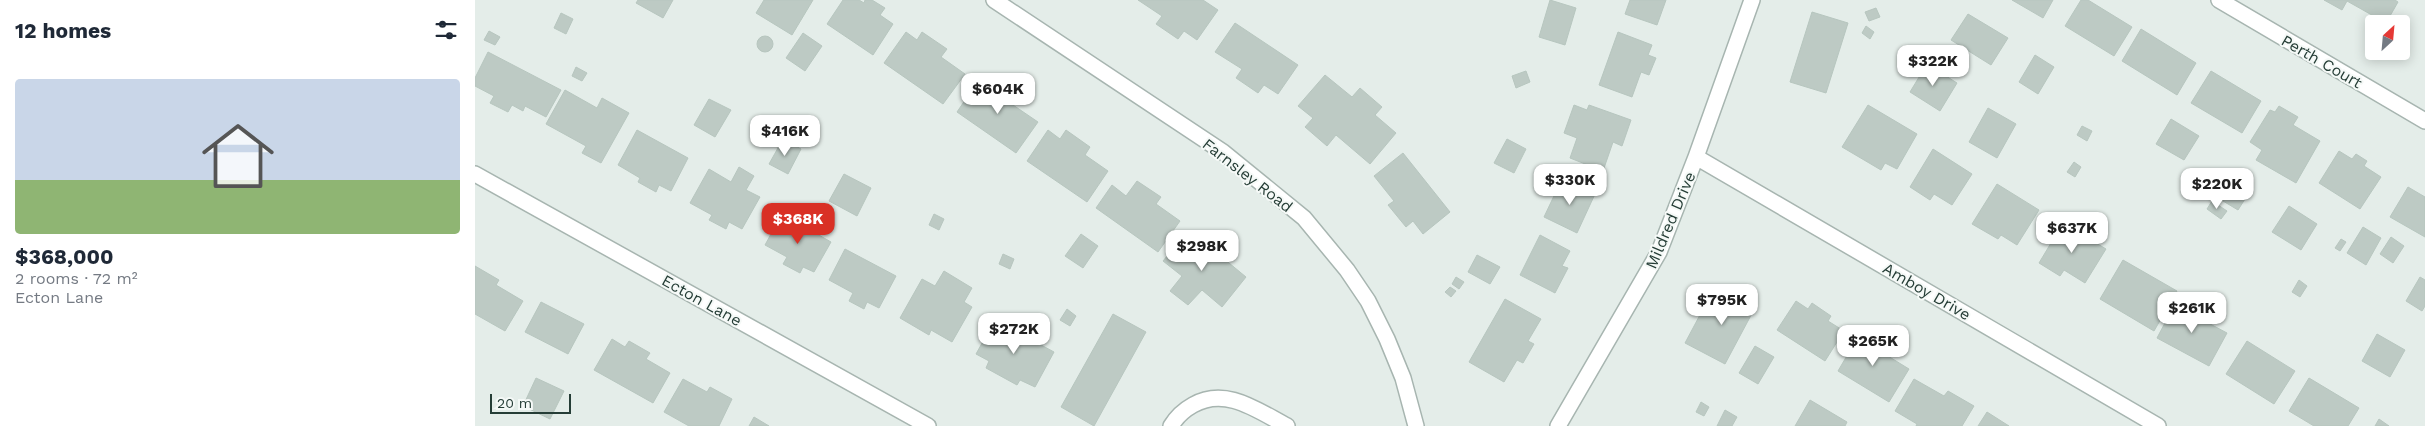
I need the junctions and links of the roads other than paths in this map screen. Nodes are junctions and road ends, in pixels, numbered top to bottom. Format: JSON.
{"nodes":[{"id":1,"x":994,"y":0,"type":"edge"},
{"id":2,"x":1752,"y":0,"type":"edge"},
{"id":3,"x":2219,"y":0,"type":"edge"},
{"id":4,"x":2425,"y":121,"type":"edge"},
{"id":5,"x":1696,"y":157,"type":"junction"},
{"id":6,"x":475,"y":174,"type":"edge"},
{"id":7,"x":928,"y":426,"type":"edge"},
{"id":8,"x":1171,"y":426,"type":"edge"},
{"id":9,"x":1287,"y":426,"type":"edge"},
{"id":10,"x":1416,"y":426,"type":"edge"},
{"id":11,"x":1557,"y":426,"type":"edge"},
{"id":12,"x":2158,"y":426,"type":"edge"}],
"edges":[{"from":1,"to":10,"type":"street","name":"Farnsley Road"},
{"from":2,"to":5,"type":"street","name":"Mildred Drive"},
{"from":3,"to":4,"type":"street","name":"Perth Court"},
{"from":5,"to":11,"type":"street","name":"Mildred Drive"},
{"from":5,"to":12,"type":"street","name":"Amboy Drive"},
{"from":6,"to":7,"type":"street","name":"Ecton Lane"},
{"from":8,"to":9,"type":"street"}]}
